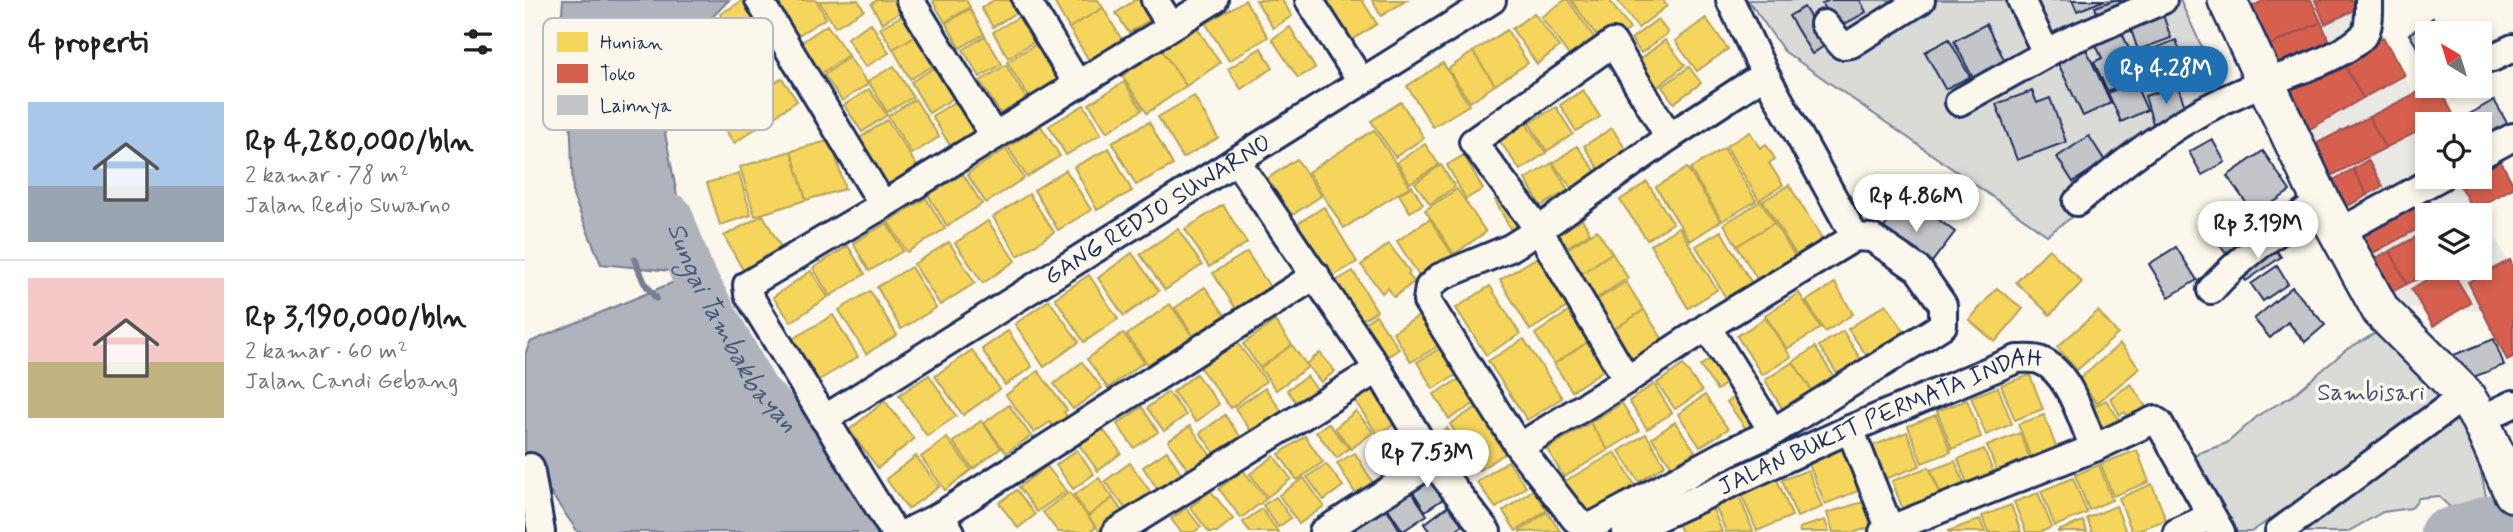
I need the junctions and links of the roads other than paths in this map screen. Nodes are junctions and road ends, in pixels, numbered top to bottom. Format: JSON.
{"nodes":[{"id":1,"x":759,"y":0,"type":"edge"},
{"id":2,"x":910,"y":0,"type":"edge"},
{"id":3,"x":1026,"y":0,"type":"edge"},
{"id":4,"x":1155,"y":0,"type":"edge"},
{"id":5,"x":1214,"y":0,"type":"edge"},
{"id":6,"x":1310,"y":0,"type":"edge"},
{"id":7,"x":1492,"y":0,"type":"edge"},
{"id":8,"x":1730,"y":0,"type":"edge"},
{"id":9,"x":1921,"y":0,"type":"edge"},
{"id":10,"x":2021,"y":0,"type":"edge"},
{"id":11,"x":2163,"y":0,"type":"edge"},
{"id":12,"x":2227,"y":0,"type":"edge"},
{"id":13,"x":2369,"y":0,"type":"edge"},
{"id":14,"x":770,"y":18,"type":"edge"},
{"id":15,"x":773,"y":23,"type":"edge"},
{"id":16,"x":1824,"y":24,"type":"dead end"},
{"id":17,"x":1171,"y":26,"type":"junction"},
{"id":18,"x":2046,"y":53,"type":"junction"},
{"id":19,"x":1765,"y":74,"type":"junction"},
{"id":20,"x":1361,"y":80,"type":"junction"},
{"id":21,"x":2265,"y":84,"type":"junction"},
{"id":22,"x":1078,"y":85,"type":"junction"},
{"id":23,"x":1959,"y":103,"type":"dead end"},
{"id":24,"x":994,"y":136,"type":"junction"},
{"id":25,"x":1669,"y":137,"type":"junction"},
{"id":26,"x":2513,"y":137,"type":"edge"},
{"id":27,"x":2492,"y":148,"type":"edge"},
{"id":28,"x":1236,"y":160,"type":"junction"},
{"id":29,"x":2415,"y":186,"type":"edge"},
{"id":30,"x":2077,"y":202,"type":"dead end"},
{"id":31,"x":883,"y":205,"type":"junction"},
{"id":32,"x":2330,"y":217,"type":"junction"},
{"id":33,"x":1539,"y":230,"type":"junction"},
{"id":34,"x":1855,"y":237,"type":"junction"},
{"id":35,"x":1315,"y":275,"type":"junction"},
{"id":36,"x":2211,"y":290,"type":"dead end"},
{"id":37,"x":1707,"y":327,"type":"junction"},
{"id":38,"x":1378,"y":369,"type":"junction"},
{"id":39,"x":1627,"y":380,"type":"junction"},
{"id":40,"x":2513,"y":404,"type":"edge"},
{"id":41,"x":2472,"y":408,"type":"junction"},
{"id":42,"x":824,"y":419,"type":"junction"},
{"id":43,"x":1850,"y":429,"type":"junction"},
{"id":44,"x":1773,"y":432,"type":"junction"},
{"id":45,"x":1519,"y":447,"type":"junction"},
{"id":46,"x":2094,"y":448,"type":"junction"},
{"id":47,"x":1433,"y":462,"type":"junction"},
{"id":48,"x":530,"y":467,"type":"dead end"},
{"id":49,"x":2513,"y":493,"type":"edge"},
{"id":50,"x":945,"y":524,"type":"edge"},
{"id":51,"x":2216,"y":524,"type":"edge"},
{"id":52,"x":1483,"y":530,"type":"edge"},
{"id":53,"x":1888,"y":531,"type":"edge"},
{"id":54,"x":541,"y":532,"type":"edge"},
{"id":55,"x":894,"y":532,"type":"edge"},
{"id":56,"x":908,"y":532,"type":"edge"},
{"id":57,"x":1116,"y":532,"type":"edge"},
{"id":58,"x":1324,"y":532,"type":"edge"},
{"id":59,"x":1626,"y":532,"type":"edge"},
{"id":60,"x":2177,"y":532,"type":"edge"},
{"id":61,"x":2279,"y":532,"type":"edge"}],
"edges":[{"from":1,"to":14,"type":"street"},
{"from":2,"to":24,"type":"street"},
{"from":3,"to":22,"type":"street"},
{"from":4,"to":17,"type":"street"},
{"from":5,"to":17,"type":"street"},
{"from":6,"to":20,"type":"street"},
{"from":7,"to":20,"type":"street","name":"GANG REDJO SUWARNO"},
{"from":8,"to":19,"type":"street"},
{"from":9,"to":16,"type":"street"},
{"from":10,"to":18,"type":"street"},
{"from":11,"to":18,"type":"street"},
{"from":12,"to":21,"type":"main road"},
{"from":13,"to":21,"type":"street"},
{"from":15,"to":31,"type":"street"},
{"from":17,"to":22,"type":"street"},
{"from":18,"to":23,"type":"street"},
{"from":19,"to":25,"type":"street"},
{"from":19,"to":34,"type":"street"},
{"from":20,"to":28,"type":"street","name":"GANG REDJO SUWARNO"},
{"from":21,"to":30,"type":"street"},
{"from":21,"to":32,"type":"main road"},
{"from":22,"to":24,"type":"street"},
{"from":24,"to":31,"type":"street"},
{"from":25,"to":33,"type":"street"},
{"from":25,"to":33,"type":"street"},
{"from":26,"to":27,"type":"street"},
{"from":28,"to":35,"type":"street"},
{"from":28,"to":42,"type":"street","name":"GANG REDJO SUWARNO"},
{"from":29,"to":32,"type":"street"},
{"from":31,"to":42,"type":"street"},
{"from":32,"to":36,"type":"street"},
{"from":32,"to":41,"type":"main road"},
{"from":33,"to":39,"type":"street"},
{"from":33,"to":45,"type":"street"},
{"from":34,"to":37,"type":"street"},
{"from":34,"to":44,"type":"street"},
{"from":35,"to":38,"type":"street"},
{"from":35,"to":50,"type":"street"},
{"from":37,"to":39,"type":"street"},
{"from":37,"to":44,"type":"street"},
{"from":38,"to":47,"type":"street"},
{"from":38,"to":57,"type":"street"},
{"from":39,"to":45,"type":"street"},
{"from":40,"to":41,"type":"street"},
{"from":41,"to":49,"type":"main road"},
{"from":41,"to":61,"type":"street"},
{"from":42,"to":55,"type":"street"},
{"from":43,"to":46,"type":"street","name":"JALAN BUKIT PERMATA INDAH"},
{"from":43,"to":53,"type":"street"},
{"from":43,"to":59,"type":"street","name":"JALAN BUKIT PERMATA INDAH"},
{"from":44,"to":45,"type":"street"},
{"from":46,"to":51,"type":"street"},
{"from":46,"to":53,"type":"street"},
{"from":47,"to":52,"type":"street"},
{"from":47,"to":58,"type":"street"},
{"from":48,"to":54,"type":"street"},
{"from":50,"to":56,"type":"street"},
{"from":51,"to":60,"type":"street"}]}
